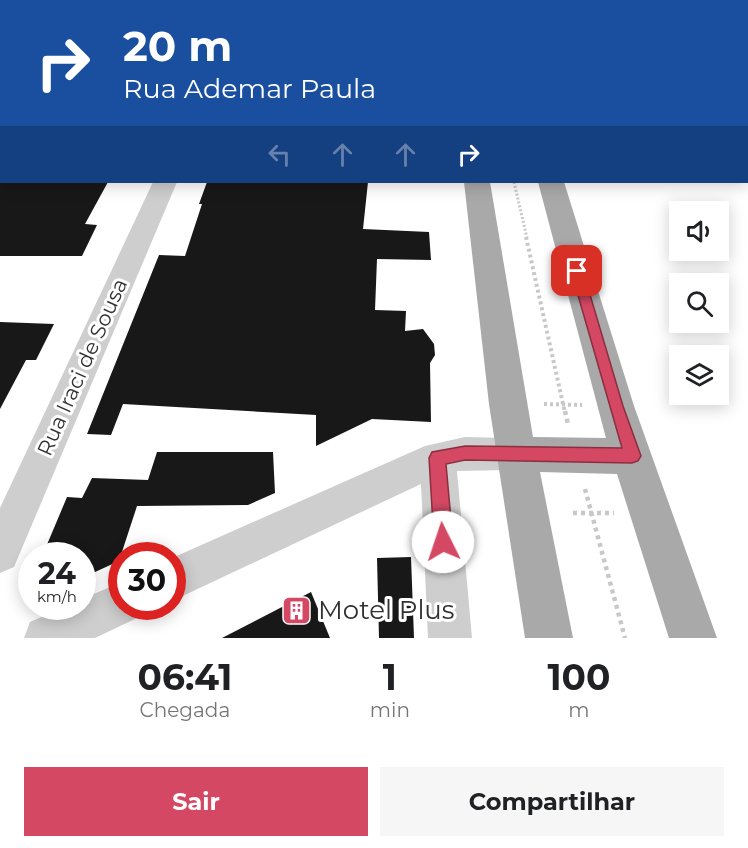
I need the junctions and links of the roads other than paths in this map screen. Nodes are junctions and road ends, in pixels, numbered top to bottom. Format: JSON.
{"nodes":[{"id":1,"x":165,"y":183,"type":"edge"},
{"id":2,"x":477,"y":183,"type":"edge"},
{"id":3,"x":551,"y":183,"type":"edge"},
{"id":4,"x":516,"y":454,"type":"junction"},
{"id":5,"x":632,"y":456,"type":"junction"},
{"id":6,"x":438,"y":458,"type":"junction"},
{"id":7,"x":0,"y":553,"type":"edge"},
{"id":8,"x":186,"y":574,"type":"edge"},
{"id":9,"x":108,"y":609,"type":"edge"},
{"id":10,"x":46,"y":638,"type":"edge"},
{"id":11,"x":450,"y":638,"type":"edge"},
{"id":12,"x":549,"y":638,"type":"edge"},
{"id":13,"x":693,"y":638,"type":"edge"}],
"edges":[{"from":1,"to":7,"type":"street","name":"Rua Iraci de Sousa"},
{"from":2,"to":4,"type":"main road"},
{"from":3,"to":5,"type":"main road"},
{"from":4,"to":5,"type":"main road"},
{"from":4,"to":6,"type":"street"},
{"from":4,"to":12,"type":"main road"},
{"from":5,"to":13,"type":"main road"},
{"from":6,"to":8,"type":"street"},
{"from":6,"to":11,"type":"street"},
{"from":9,"to":10,"type":"street"}]}
